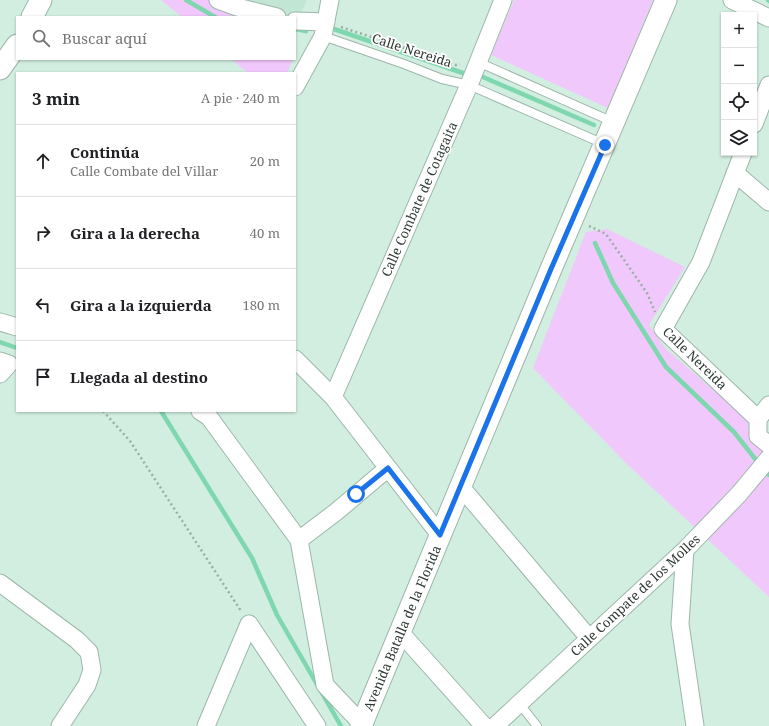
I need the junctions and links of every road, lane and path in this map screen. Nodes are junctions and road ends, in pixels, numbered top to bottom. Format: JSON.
{"nodes":[{"id":1,"x":41,"y":0,"type":"edge"},
{"id":2,"x":218,"y":0,"type":"edge"},
{"id":3,"x":330,"y":0,"type":"edge"},
{"id":4,"x":503,"y":0,"type":"edge"},
{"id":5,"x":666,"y":0,"type":"edge"},
{"id":6,"x":732,"y":0,"type":"edge"},
{"id":7,"x":33,"y":16,"type":"edge"},
{"id":8,"x":273,"y":16,"type":"edge"},
{"id":9,"x":769,"y":18,"type":"edge"},
{"id":10,"x":296,"y":21,"type":"edge"},
{"id":11,"x":325,"y":29,"type":"junction"},
{"id":12,"x":16,"y":45,"type":"edge"},
{"id":13,"x":478,"y":62,"type":"junction"},
{"id":14,"x":0,"y":69,"type":"edge"},
{"id":15,"x":296,"y":85,"type":"edge"},
{"id":16,"x":470,"y":85,"type":"junction"},
{"id":17,"x":769,"y":85,"type":"edge"},
{"id":18,"x":756,"y":120,"type":"edge"},
{"id":19,"x":614,"y":122,"type":"junction"},
{"id":20,"x":605,"y":145,"type":"junction"},
{"id":21,"x":742,"y":156,"type":"edge"},
{"id":22,"x":735,"y":173,"type":"junction"},
{"id":23,"x":769,"y":202,"type":"edge"},
{"id":24,"x":572,"y":219,"type":"junction"},
{"id":25,"x":0,"y":322,"type":"edge"},
{"id":26,"x":16,"y":327,"type":"edge"},
{"id":27,"x":663,"y":329,"type":"junction"},
{"id":28,"x":296,"y":360,"type":"edge"},
{"id":29,"x":0,"y":361,"type":"edge"},
{"id":30,"x":0,"y":374,"type":"edge"},
{"id":31,"x":333,"y":397,"type":"junction"},
{"id":32,"x":769,"y":405,"type":"edge"},
{"id":33,"x":104,"y":412,"type":"edge"},
{"id":34,"x":202,"y":412,"type":"edge"},
{"id":35,"x":758,"y":419,"type":"junction"},
{"id":36,"x":769,"y":444,"type":"edge"},
{"id":37,"x":769,"y":458,"type":"edge"},
{"id":38,"x":388,"y":468,"type":"junction"},
{"id":39,"x":461,"y":487,"type":"junction"},
{"id":40,"x":440,"y":535,"type":"junction"},
{"id":41,"x":299,"y":540,"type":"junction"},
{"id":42,"x":685,"y":550,"type":"junction"},
{"id":43,"x":0,"y":583,"type":"edge"},
{"id":44,"x":249,"y":624,"type":"junction"},
{"id":45,"x":400,"y":632,"type":"junction"},
{"id":46,"x":589,"y":638,"type":"junction"},
{"id":47,"x":519,"y":703,"type":"junction"},
{"id":48,"x":362,"y":725,"type":"edge"},
{"id":49,"x":60,"y":726,"type":"edge"},
{"id":50,"x":206,"y":726,"type":"edge"},
{"id":51,"x":317,"y":726,"type":"edge"},
{"id":52,"x":484,"y":726,"type":"edge"},
{"id":53,"x":495,"y":726,"type":"edge"},
{"id":54,"x":537,"y":726,"type":"edge"},
{"id":55,"x":695,"y":726,"type":"edge"}],
"edges":[{"from":1,"to":7,"type":"street"},
{"from":2,"to":8,"type":"street"},
{"from":3,"to":11,"type":"street"},
{"from":4,"to":13,"type":"street","name":"Calle Combate de Cotagaita"},
{"from":5,"to":19,"type":"street","name":"Avenida Batalla de la Florida"},
{"from":6,"to":9,"type":"street"},
{"from":10,"to":11,"type":"street","name":"Calle Nereida"},
{"from":11,"to":13,"type":"path","name":"Calle Nereida"},
{"from":11,"to":15,"type":"street"},
{"from":11,"to":16,"type":"lane","name":"Calle Nereida"},
{"from":12,"to":14,"type":"street"},
{"from":13,"to":16,"type":"street","name":"Calle Combate de Cotagaita"},
{"from":13,"to":19,"type":"lane"},
{"from":16,"to":20,"type":"lane","name":"Calle Nereida"},
{"from":16,"to":31,"type":"street","name":"Calle Combate de Cotagaita"},
{"from":17,"to":18,"type":"street"},
{"from":19,"to":20,"type":"street","name":"Avenida Batalla de la Florida"},
{"from":20,"to":24,"type":"street","name":"Avenida Batalla de la Florida"},
{"from":21,"to":22,"type":"street"},
{"from":22,"to":23,"type":"street"},
{"from":22,"to":27,"type":"street"},
{"from":24,"to":27,"type":"path","name":"Calle Nereida"},
{"from":24,"to":39,"type":"street","name":"Avenida Batalla de la Florida"},
{"from":25,"to":26,"type":"street"},
{"from":27,"to":35,"type":"street","name":"Calle Nereida"},
{"from":28,"to":31,"type":"street"},
{"from":29,"to":30,"type":"street"},
{"from":31,"to":38,"type":"street"},
{"from":32,"to":35,"type":"street"},
{"from":33,"to":44,"type":"path"},
{"from":34,"to":41,"type":"street"},
{"from":35,"to":36,"type":"street"},
{"from":37,"to":42,"type":"street","name":"Calle Compate de los Molles"},
{"from":38,"to":40,"type":"street"},
{"from":38,"to":41,"type":"street"},
{"from":39,"to":40,"type":"street","name":"Avenida Batalla de la Florida"},
{"from":39,"to":46,"type":"street"},
{"from":40,"to":45,"type":"street","name":"Avenida Batalla de la Florida"},
{"from":41,"to":48,"type":"street"},
{"from":42,"to":46,"type":"street","name":"Calle Compate de los Molles"},
{"from":42,"to":55,"type":"street"},
{"from":43,"to":49,"type":"street"},
{"from":44,"to":50,"type":"street"},
{"from":44,"to":51,"type":"street"},
{"from":45,"to":48,"type":"street","name":"Avenida Batalla de la Florida"},
{"from":45,"to":52,"type":"street"},
{"from":46,"to":47,"type":"street","name":"Calle Compate de los Molles"},
{"from":47,"to":53,"type":"street","name":"Calle Compate de los Molles"},
{"from":47,"to":54,"type":"lane"}]}
